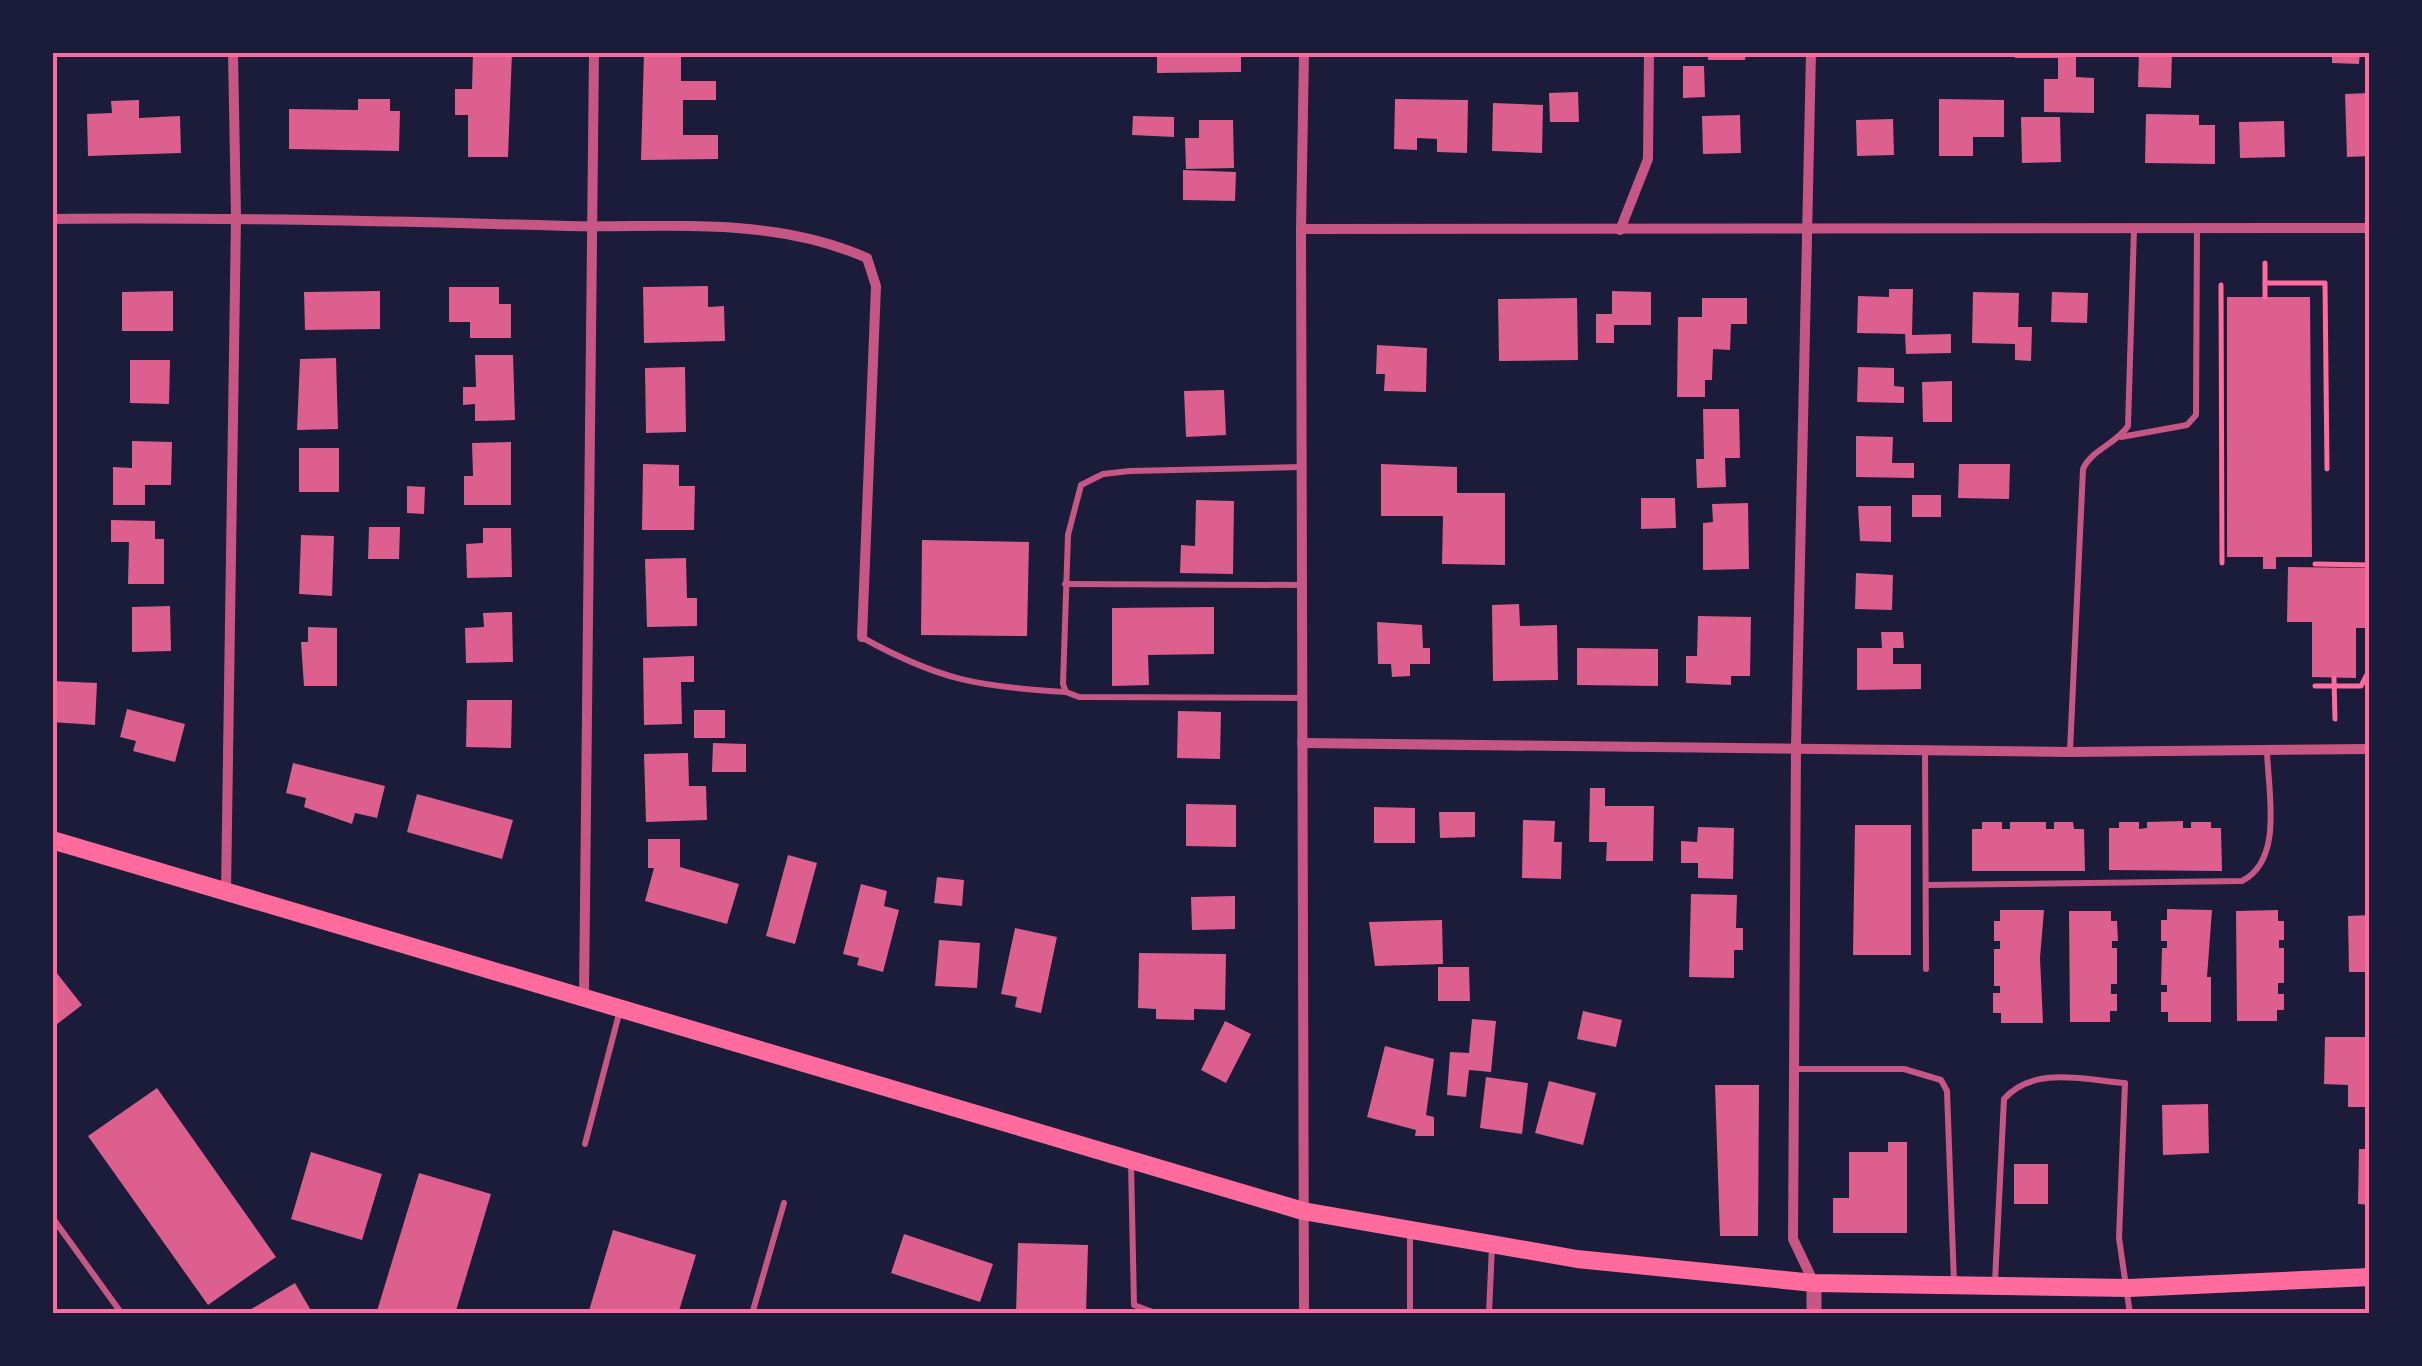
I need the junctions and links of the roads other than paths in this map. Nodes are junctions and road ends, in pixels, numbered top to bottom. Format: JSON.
{"nodes":[{"id":1,"x":232,"y":52,"type":"edge"},
{"id":2,"x":594,"y":52,"type":"edge"},
{"id":3,"x":1304,"y":52,"type":"edge"},
{"id":4,"x":1648,"y":52,"type":"edge"},
{"id":5,"x":1810,"y":52,"type":"edge"},
{"id":6,"x":236,"y":217,"type":"junction"},
{"id":7,"x":52,"y":219,"type":"edge"},
{"id":8,"x":593,"y":226,"type":"junction"},
{"id":9,"x":2197,"y":228,"type":"junction"},
{"id":10,"x":2370,"y":228,"type":"edge"},
{"id":11,"x":1809,"y":229,"type":"junction"},
{"id":12,"x":2134,"y":229,"type":"junction"},
{"id":13,"x":1301,"y":230,"type":"junction"},
{"id":14,"x":1620,"y":230,"type":"junction"},
{"id":15,"x":2121,"y":437,"type":"junction"},
{"id":16,"x":1301,"y":468,"type":"junction"},
{"id":17,"x":1066,"y":584,"type":"junction"},
{"id":18,"x":1302,"y":585,"type":"junction"},
{"id":19,"x":862,"y":637,"type":"joint"},
{"id":20,"x":1066,"y":692,"type":"junction"},
{"id":21,"x":1302,"y":698,"type":"junction"},
{"id":22,"x":1302,"y":742,"type":"junction"},
{"id":23,"x":1796,"y":746,"type":"junction"},
{"id":24,"x":1924,"y":749,"type":"junction"},
{"id":25,"x":2370,"y":749,"type":"edge"},
{"id":26,"x":2267,"y":750,"type":"junction"},
{"id":27,"x":2070,"y":752,"type":"junction"},
{"id":28,"x":52,"y":840,"type":"edge"},
{"id":29,"x":1927,"y":885,"type":"junction"},
{"id":30,"x":226,"y":892,"type":"junction"},
{"id":31,"x":1926,"y":968,"type":"dead end"},
{"id":32,"x":584,"y":997,"type":"junction"},
{"id":33,"x":620,"y":1009,"type":"junction"},
{"id":34,"x":1794,"y":1069,"type":"junction"},
{"id":35,"x":585,"y":1144,"type":"dead end"},
{"id":36,"x":1131,"y":1162,"type":"junction"},
{"id":37,"x":784,"y":1202,"type":"dead end"},
{"id":38,"x":1303,"y":1211,"type":"junction"},
{"id":39,"x":52,"y":1217,"type":"edge"},
{"id":40,"x":1410,"y":1228,"type":"junction"},
{"id":41,"x":1492,"y":1244,"type":"junction"},
{"id":42,"x":2370,"y":1277,"type":"edge"},
{"id":43,"x":1814,"y":1282,"type":"junction"},
{"id":44,"x":1954,"y":1284,"type":"junction"},
{"id":45,"x":1995,"y":1286,"type":"junction"},
{"id":46,"x":2129,"y":1288,"type":"junction"},
{"id":47,"x":1134,"y":1305,"type":"junction"},
{"id":48,"x":122,"y":1314,"type":"edge"},
{"id":49,"x":752,"y":1314,"type":"edge"},
{"id":50,"x":1129,"y":1314,"type":"edge"},
{"id":51,"x":1158,"y":1314,"type":"edge"},
{"id":52,"x":1304,"y":1314,"type":"edge"},
{"id":53,"x":1410,"y":1314,"type":"edge"},
{"id":54,"x":1489,"y":1314,"type":"edge"},
{"id":55,"x":1814,"y":1314,"type":"edge"},
{"id":56,"x":2130,"y":1314,"type":"edge"}],
"edges":[{"from":1,"to":6,"type":"street"},
{"from":2,"to":8,"type":"street"},
{"from":3,"to":13,"type":"street"},
{"from":4,"to":14,"type":"street"},
{"from":5,"to":11,"type":"street"},
{"from":6,"to":7,"type":"street"},
{"from":6,"to":8,"type":"street"},
{"from":6,"to":30,"type":"street"},
{"from":8,"to":19,"type":"street"},
{"from":8,"to":32,"type":"street"},
{"from":9,"to":10,"type":"street"},
{"from":9,"to":12,"type":"street"},
{"from":9,"to":15,"type":"lane"},
{"from":11,"to":12,"type":"street"},
{"from":11,"to":14,"type":"street"},
{"from":11,"to":23,"type":"street"},
{"from":12,"to":15,"type":"lane"},
{"from":13,"to":14,"type":"street"},
{"from":13,"to":16,"type":"street"},
{"from":15,"to":27,"type":"lane"},
{"from":16,"to":17,"type":"lane"},
{"from":16,"to":18,"type":"street"},
{"from":17,"to":18,"type":"lane"},
{"from":17,"to":20,"type":"lane"},
{"from":18,"to":21,"type":"street"},
{"from":19,"to":20,"type":"lane"},
{"from":20,"to":21,"type":"lane"},
{"from":21,"to":22,"type":"street"},
{"from":22,"to":23,"type":"street"},
{"from":22,"to":38,"type":"street"},
{"from":23,"to":24,"type":"street"},
{"from":23,"to":34,"type":"street"},
{"from":24,"to":27,"type":"street"},
{"from":24,"to":29,"type":"lane"},
{"from":25,"to":26,"type":"street"},
{"from":26,"to":27,"type":"street"},
{"from":26,"to":29,"type":"lane"},
{"from":28,"to":30,"type":"main road"},
{"from":29,"to":31,"type":"lane"},
{"from":30,"to":32,"type":"main road"},
{"from":32,"to":33,"type":"main road"},
{"from":33,"to":35,"type":"lane"},
{"from":33,"to":36,"type":"main road"},
{"from":34,"to":43,"type":"street"},
{"from":34,"to":44,"type":"lane"},
{"from":36,"to":38,"type":"main road"},
{"from":36,"to":47,"type":"lane"},
{"from":37,"to":49,"type":"lane"},
{"from":38,"to":40,"type":"main road"},
{"from":38,"to":52,"type":"street"},
{"from":39,"to":48,"type":"lane"},
{"from":40,"to":41,"type":"main road"},
{"from":40,"to":53,"type":"lane"},
{"from":41,"to":43,"type":"main road"},
{"from":41,"to":54,"type":"lane"},
{"from":42,"to":46,"type":"main road"},
{"from":43,"to":44,"type":"main road"},
{"from":43,"to":55,"type":"street"},
{"from":44,"to":45,"type":"main road"},
{"from":45,"to":46,"type":"main road"},
{"from":45,"to":46,"type":"lane"},
{"from":46,"to":56,"type":"lane"},
{"from":47,"to":50,"type":"lane"},
{"from":47,"to":51,"type":"lane"}]}
